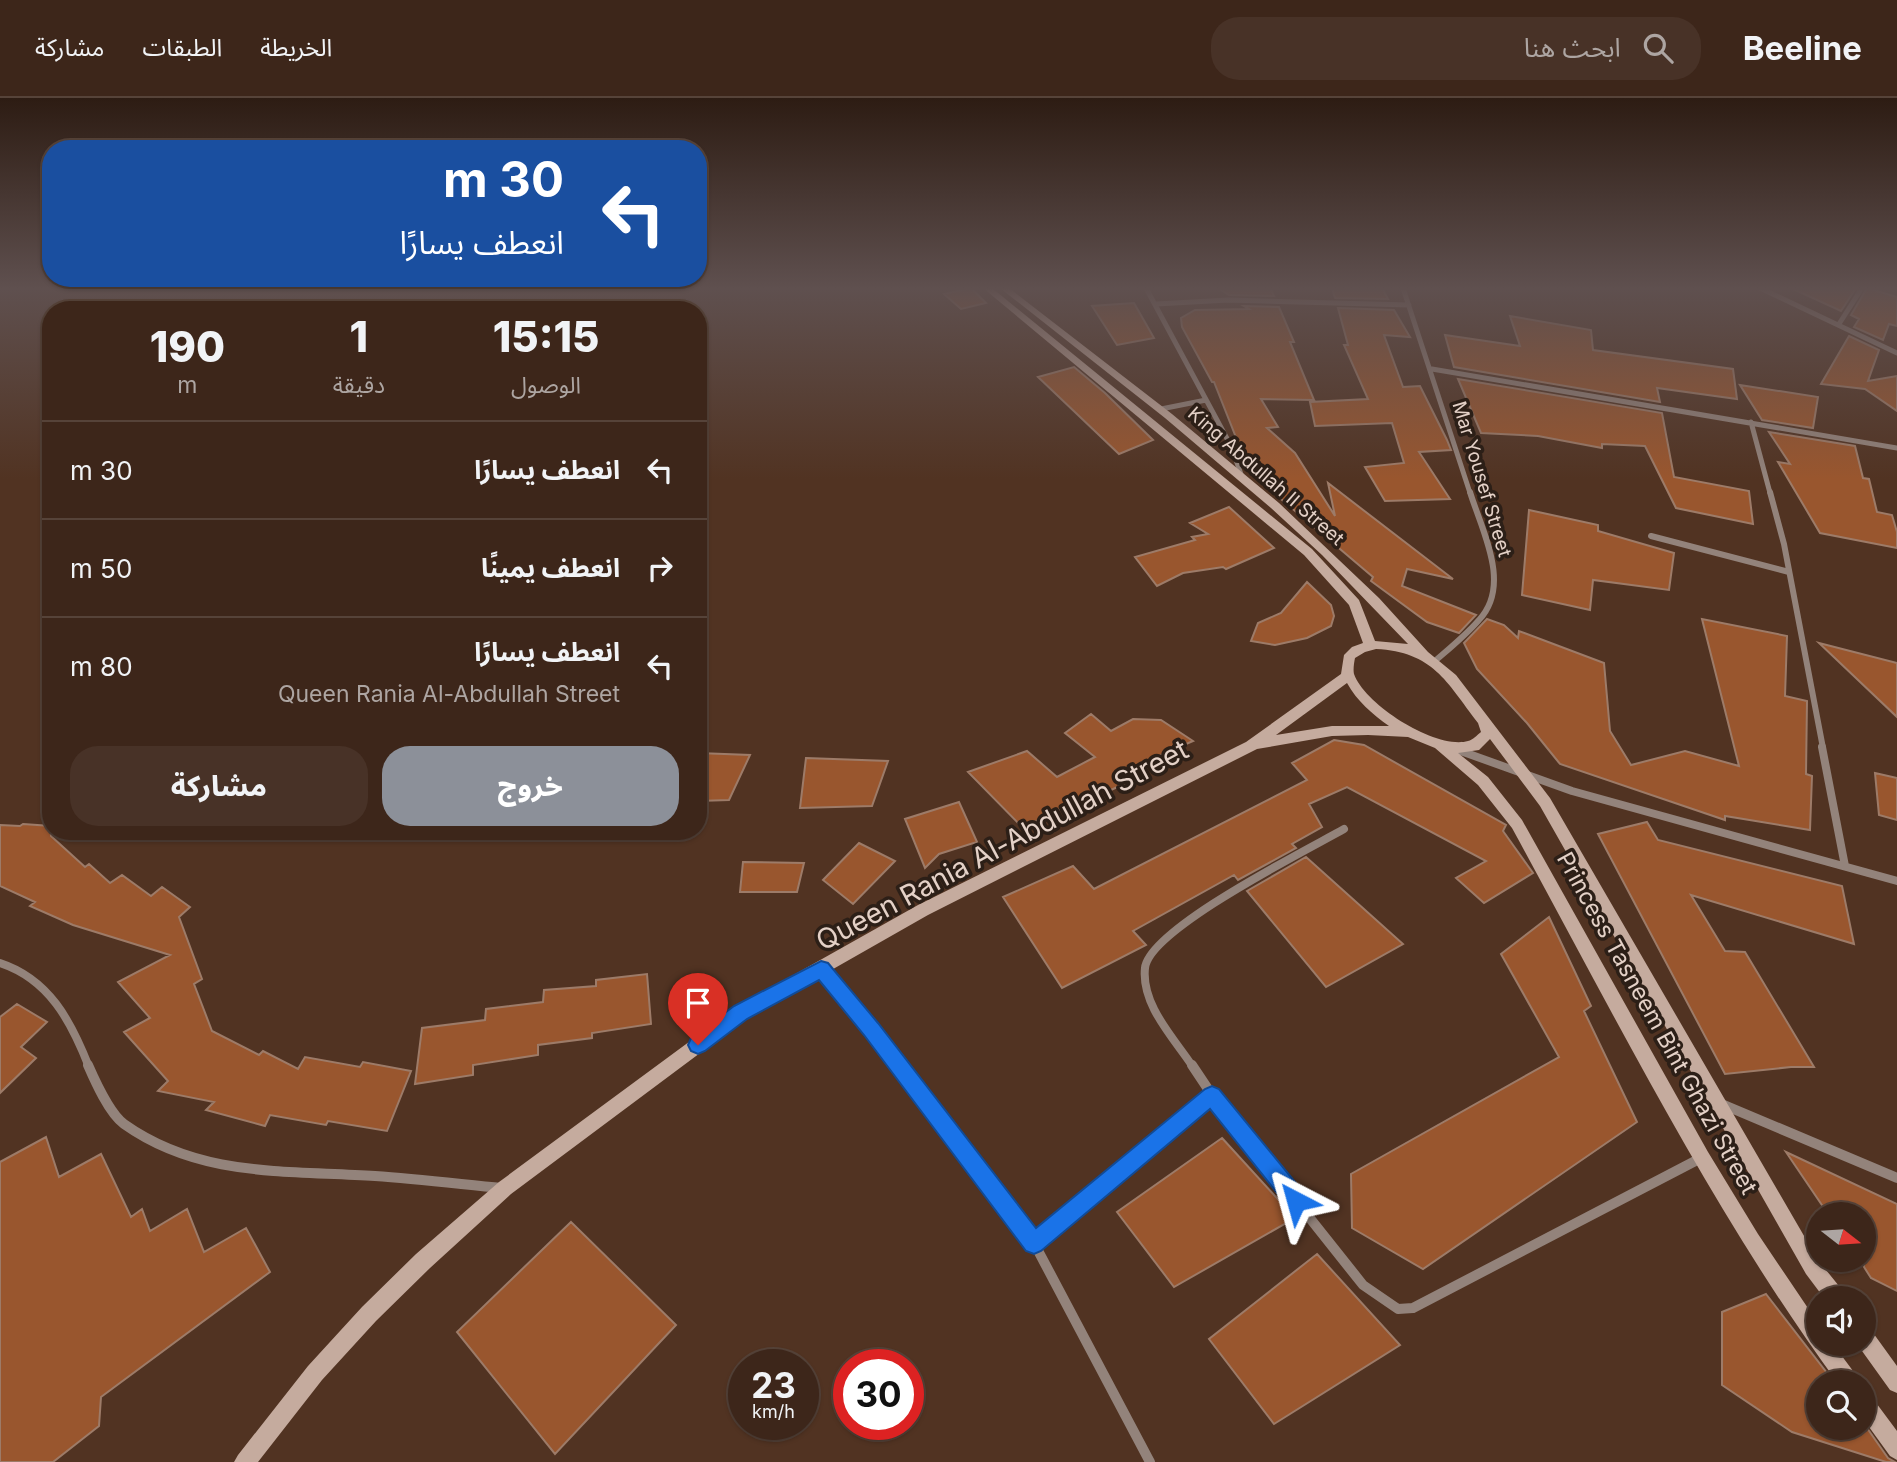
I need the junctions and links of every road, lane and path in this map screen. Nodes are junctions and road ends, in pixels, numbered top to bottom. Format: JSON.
{"nodes":[{"id":1,"x":1066,"y":352,"type":"edge"},
{"id":2,"x":1086,"y":352,"type":"edge"},
{"id":3,"x":1181,"y":352,"type":"edge"},
{"id":4,"x":1426,"y":352,"type":"edge"},
{"id":5,"x":1432,"y":369,"type":"junction"},
{"id":6,"x":1206,"y":400,"type":"junction"},
{"id":7,"x":1161,"y":410,"type":"junction"},
{"id":8,"x":1751,"y":422,"type":"junction"},
{"id":9,"x":1897,"y":448,"type":"edge"},
{"id":10,"x":1242,"y":478,"type":"junction"},
{"id":11,"x":1651,"y":536,"type":"dead end"},
{"id":12,"x":1789,"y":572,"type":"junction"},
{"id":13,"x":1370,"y":645,"type":"junction"},
{"id":14,"x":1430,"y":658,"type":"junction"},
{"id":15,"x":1347,"y":676,"type":"junction"},
{"id":16,"x":1484,"y":721,"type":"junction"},
{"id":17,"x":1415,"y":734,"type":"junction"},
{"id":18,"x":1438,"y":745,"type":"junction"},
{"id":19,"x":1251,"y":746,"type":"junction"},
{"id":20,"x":1455,"y":749,"type":"junction"},
{"id":21,"x":1529,"y":778,"type":"junction"},
{"id":22,"x":1344,"y":829,"type":"dead end"},
{"id":23,"x":1845,"y":866,"type":"junction"},
{"id":24,"x":1897,"y":880,"type":"edge"},
{"id":25,"x":0,"y":963,"type":"edge"},
{"id":26,"x":821,"y":969,"type":"junction"},
{"id":27,"x":1212,"y":1096,"type":"junction"},
{"id":28,"x":1716,"y":1102,"type":"junction"},
{"id":29,"x":1702,"y":1158,"type":"junction"},
{"id":30,"x":1897,"y":1178,"type":"edge"},
{"id":31,"x":505,"y":1188,"type":"junction"},
{"id":32,"x":1034,"y":1243,"type":"junction"},
{"id":33,"x":1827,"y":1286,"type":"edge"},
{"id":34,"x":1806,"y":1322,"type":"edge"},
{"id":35,"x":1876,"y":1354,"type":"edge"},
{"id":36,"x":1897,"y":1383,"type":"edge"},
{"id":37,"x":1876,"y":1420,"type":"edge"},
{"id":38,"x":1897,"y":1449,"type":"edge"},
{"id":39,"x":244,"y":1460,"type":"edge"},
{"id":40,"x":1150,"y":1462,"type":"edge"}],
"edges":[{"from":1,"to":13,"type":"main road","name":"King Abdullah II Street"},
{"from":2,"to":7,"type":"main road","name":"King Abdullah II Street"},
{"from":3,"to":6,"type":"street"},
{"from":4,"to":5,"type":"street","name":"Mar Yousef Street"},
{"from":5,"to":8,"type":"street"},
{"from":5,"to":14,"type":"street","name":"Mar Yousef Street"},
{"from":6,"to":7,"type":"street"},
{"from":6,"to":10,"type":"street"},
{"from":7,"to":10,"type":"main road","name":"King Abdullah II Street"},
{"from":8,"to":9,"type":"street"},
{"from":8,"to":12,"type":"street"},
{"from":10,"to":14,"type":"main road","name":"King Abdullah II Street"},
{"from":11,"to":12,"type":"street"},
{"from":12,"to":23,"type":"street"},
{"from":13,"to":14,"type":"main road"},
{"from":13,"to":15,"type":"main road"},
{"from":14,"to":16,"type":"main road","name":"King Abdullah II Street"},
{"from":15,"to":17,"type":"main road"},
{"from":15,"to":19,"type":"main road","name":"Queen Rania Al-Abdullah Street"},
{"from":16,"to":20,"type":"main road"},
{"from":16,"to":21,"type":"main road","name":"Princess Tasneem Bint Ghazi Street"},
{"from":17,"to":18,"type":"main road"},
{"from":17,"to":19,"type":"main road","name":"Queen Rania Al-Abdullah Street"},
{"from":18,"to":20,"type":"main road"},
{"from":18,"to":29,"type":"main road","name":"Princess Tasneem Bint Ghazi Street"},
{"from":19,"to":26,"type":"main road","name":"Queen Rania Al-Abdullah Street"},
{"from":20,"to":21,"type":"street"},
{"from":21,"to":23,"type":"street"},
{"from":21,"to":28,"type":"main road","name":"Princess Tasneem Bint Ghazi Street"},
{"from":22,"to":27,"type":"street"},
{"from":23,"to":24,"type":"street"},
{"from":25,"to":31,"type":"street"},
{"from":26,"to":31,"type":"main road","name":"Queen Rania Al-Abdullah Street"},
{"from":26,"to":32,"type":"street"},
{"from":27,"to":29,"type":"street"},
{"from":27,"to":32,"type":"street"},
{"from":28,"to":30,"type":"street"},
{"from":28,"to":33,"type":"main road","name":"Princess Tasneem Bint Ghazi Street"},
{"from":29,"to":34,"type":"main road","name":"Princess Tasneem Bint Ghazi Street"},
{"from":31,"to":39,"type":"main road","name":"Queen Rania Al-Abdullah Street"},
{"from":32,"to":40,"type":"street"},
{"from":35,"to":36,"type":"main road"},
{"from":37,"to":38,"type":"main road"}]}
